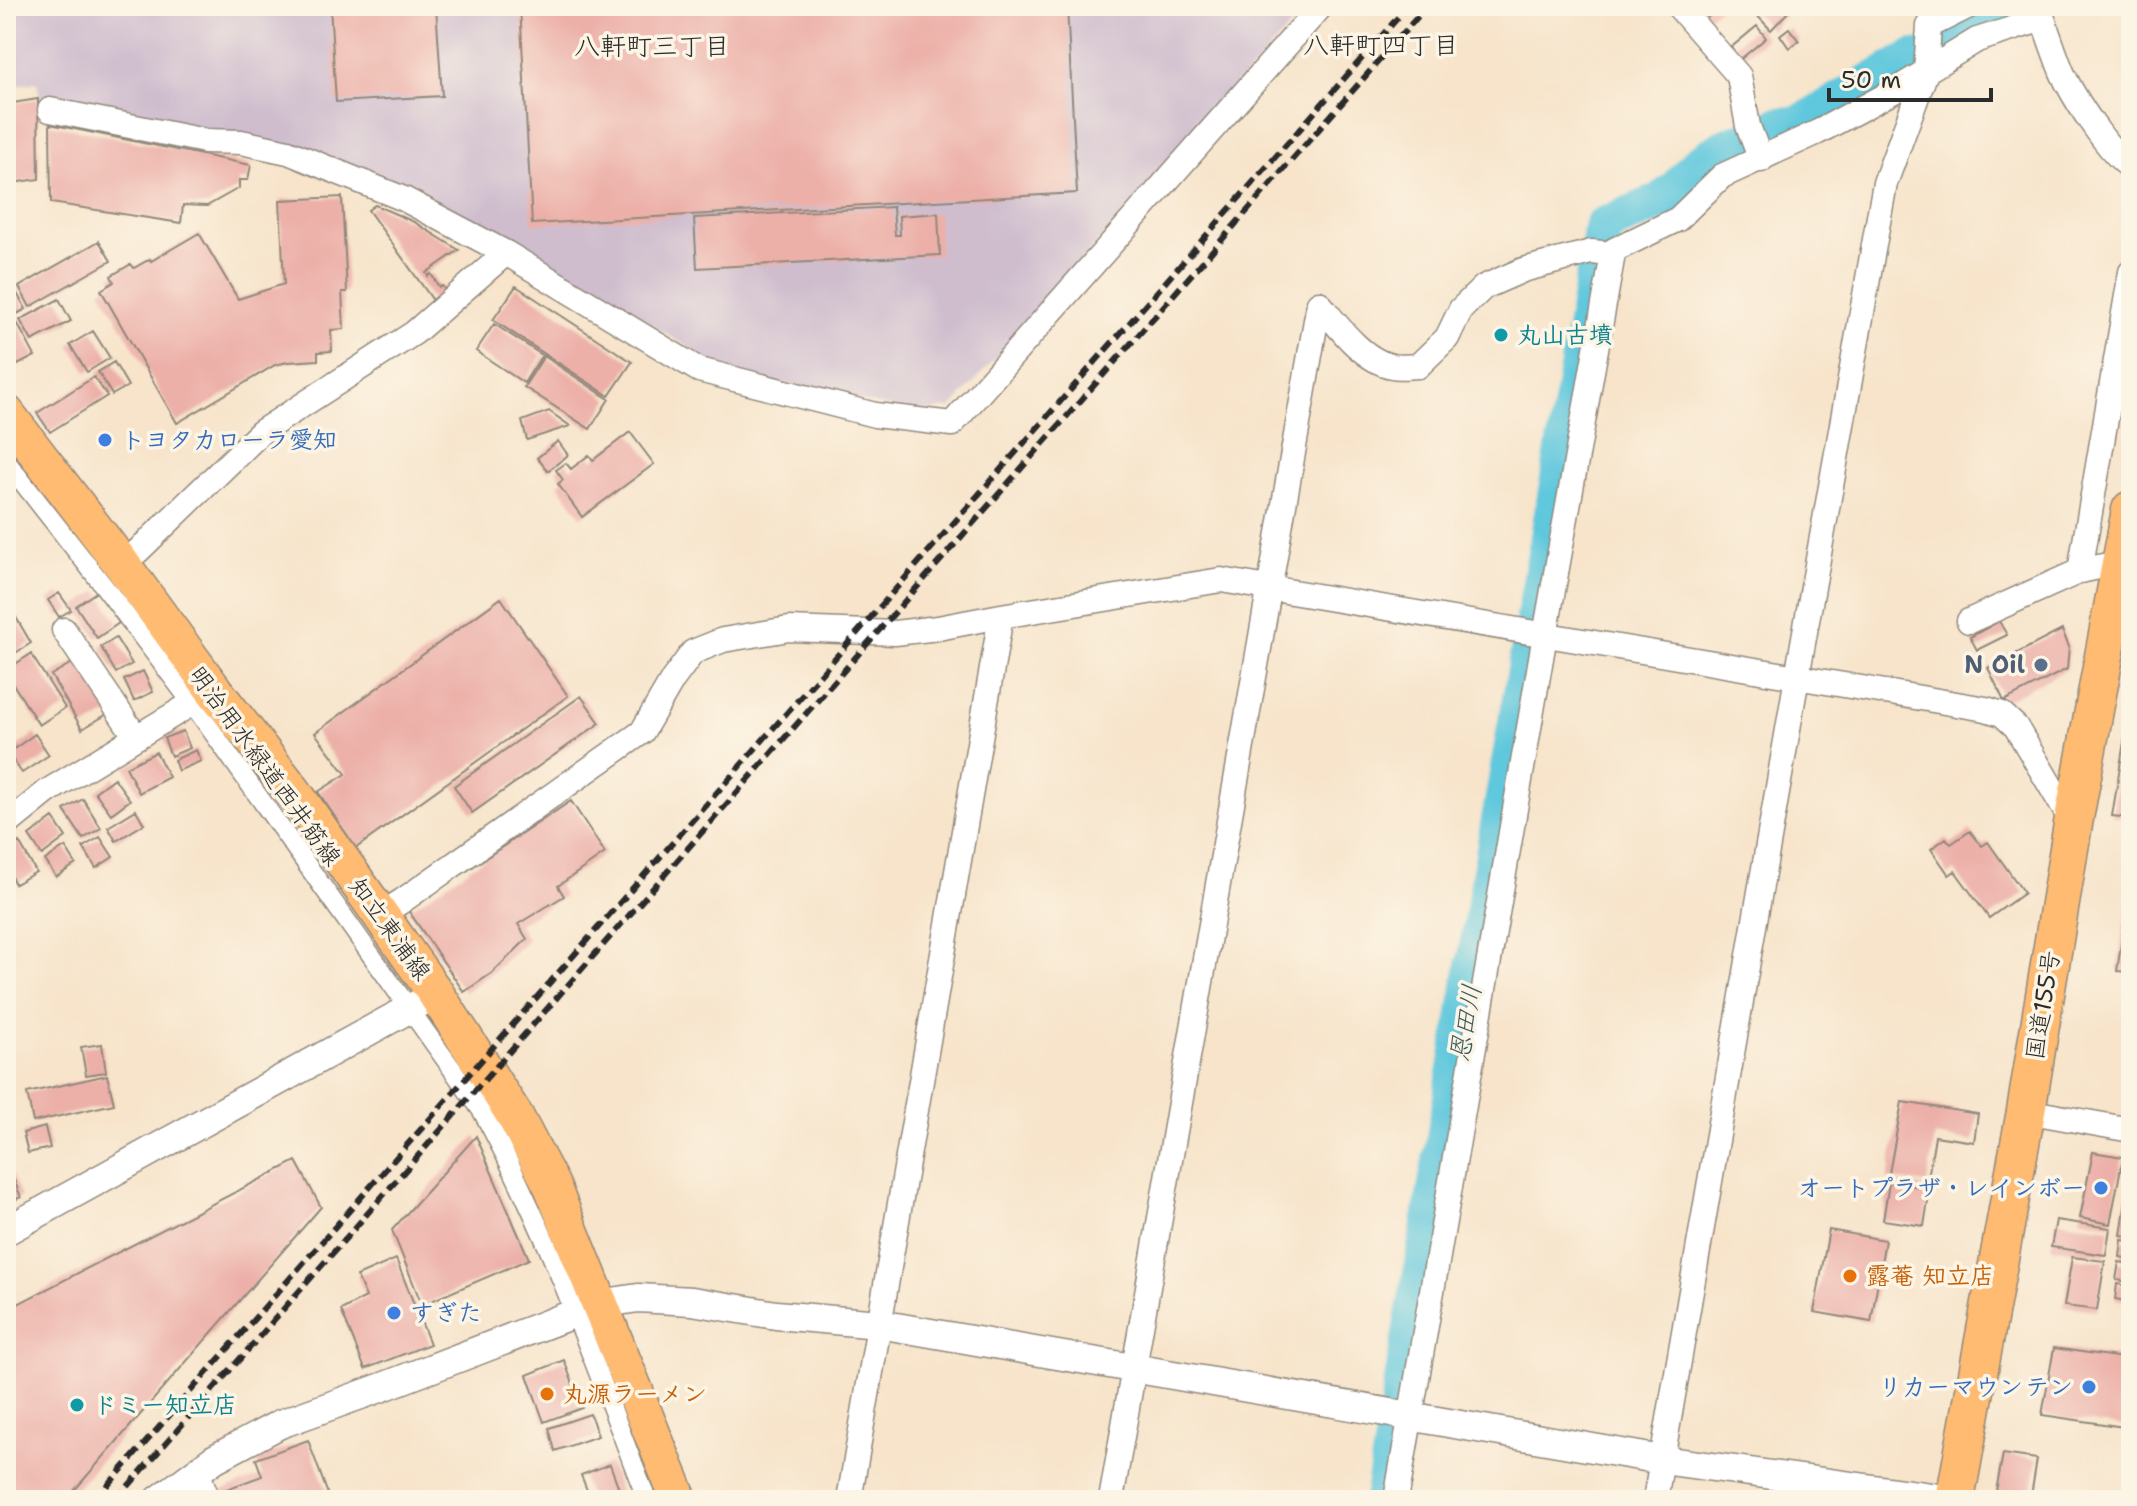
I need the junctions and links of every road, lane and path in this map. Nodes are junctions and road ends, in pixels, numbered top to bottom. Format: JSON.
{"nodes":[{"id":1,"x":1321,"y":6,"type":"edge"},
{"id":2,"x":1678,"y":6,"type":"edge"},
{"id":3,"x":1969,"y":6,"type":"edge"},
{"id":4,"x":1926,"y":72,"type":"junction"},
{"id":5,"x":50,"y":110,"type":"dead end"},
{"id":6,"x":1761,"y":160,"type":"junction"},
{"id":7,"x":2131,"y":167,"type":"edge"},
{"id":8,"x":506,"y":253,"type":"junction"},
{"id":9,"x":1604,"y":254,"type":"junction"},
{"id":10,"x":2131,"y":272,"type":"edge"},
{"id":11,"x":6,"y":413,"type":"edge"},
{"id":12,"x":6,"y":461,"type":"edge"},
{"id":13,"x":2131,"y":510,"type":"edge"},
{"id":14,"x":2122,"y":562,"type":"junction"},
{"id":15,"x":121,"y":563,"type":"junction"},
{"id":16,"x":2080,"y":571,"type":"junction"},
{"id":17,"x":1269,"y":589,"type":"junction"},
{"id":18,"x":1001,"y":616,"type":"junction"},
{"id":19,"x":1969,"y":621,"type":"dead end"},
{"id":20,"x":64,"y":630,"type":"dead end"},
{"id":21,"x":1545,"y":635,"type":"junction"},
{"id":22,"x":1797,"y":677,"type":"junction"},
{"id":23,"x":203,"y":697,"type":"junction"},
{"id":24,"x":136,"y":737,"type":"junction"},
{"id":25,"x":2073,"y":824,"type":"junction"},
{"id":26,"x":6,"y":825,"type":"edge"},
{"id":27,"x":380,"y":915,"type":"junction"},
{"id":28,"x":422,"y":1001,"type":"junction"},
{"id":29,"x":2026,"y":1111,"type":"junction"},
{"id":30,"x":2131,"y":1130,"type":"edge"},
{"id":31,"x":6,"y":1231,"type":"edge"},
{"id":32,"x":587,"y":1309,"type":"junction"},
{"id":33,"x":879,"y":1324,"type":"junction"},
{"id":34,"x":1135,"y":1369,"type":"junction"},
{"id":35,"x":1410,"y":1417,"type":"junction"},
{"id":36,"x":1662,"y":1460,"type":"junction"},
{"id":37,"x":197,"y":1471,"type":"junction"},
{"id":38,"x":159,"y":1500,"type":"edge"},
{"id":39,"x":208,"y":1500,"type":"edge"},
{"id":40,"x":647,"y":1500,"type":"edge"},
{"id":41,"x":679,"y":1500,"type":"edge"},
{"id":42,"x":849,"y":1500,"type":"edge"},
{"id":43,"x":1111,"y":1500,"type":"edge"},
{"id":44,"x":1396,"y":1500,"type":"edge"},
{"id":45,"x":1655,"y":1500,"type":"edge"},
{"id":46,"x":1954,"y":1500,"type":"edge"}],
"edges":[{"from":1,"to":8,"type":"street"},
{"from":2,"to":6,"type":"street"},
{"from":3,"to":4,"type":"street"},
{"from":4,"to":6,"type":"street"},
{"from":4,"to":7,"type":"street"},
{"from":4,"to":22,"type":"street"},
{"from":5,"to":8,"type":"street"},
{"from":6,"to":9,"type":"street"},
{"from":8,"to":15,"type":"street"},
{"from":9,"to":17,"type":"street"},
{"from":9,"to":21,"type":"street"},
{"from":10,"to":16,"type":"street"},
{"from":11,"to":15,"type":"main road","name":"知立東浦線"},
{"from":12,"to":23,"type":"street","name":"明治用水緑道西井筋線"},
{"from":13,"to":14,"type":"highway","name":"国道155号"},
{"from":14,"to":16,"type":"street"},
{"from":14,"to":25,"type":"highway","name":"国道155号"},
{"from":15,"to":23,"type":"main road","name":"知立東浦線"},
{"from":16,"to":19,"type":"street"},
{"from":17,"to":18,"type":"street"},
{"from":17,"to":21,"type":"street"},
{"from":17,"to":34,"type":"street"},
{"from":18,"to":27,"type":"street"},
{"from":18,"to":33,"type":"street"},
{"from":20,"to":24,"type":"street"},
{"from":21,"to":22,"type":"street"},
{"from":21,"to":35,"type":"street"},
{"from":22,"to":25,"type":"street"},
{"from":22,"to":36,"type":"street"},
{"from":23,"to":24,"type":"street"},
{"from":23,"to":27,"type":"main road","name":"知立東浦線"},
{"from":23,"to":28,"type":"street","name":"明治用水緑道西井筋線"},
{"from":24,"to":26,"type":"street"},
{"from":25,"to":29,"type":"highway","name":"国道155号"},
{"from":27,"to":28,"type":"main road","name":"知立東浦線"},
{"from":28,"to":31,"type":"street"},
{"from":28,"to":32,"type":"main road","name":"知立東浦線"},
{"from":29,"to":30,"type":"street"},
{"from":29,"to":46,"type":"highway","name":"国道155号"},
{"from":32,"to":33,"type":"street"},
{"from":32,"to":37,"type":"street"},
{"from":32,"to":40,"type":"street"},
{"from":32,"to":41,"type":"main road","name":"知立東浦線"},
{"from":33,"to":34,"type":"street"},
{"from":33,"to":42,"type":"street"},
{"from":34,"to":35,"type":"street"},
{"from":34,"to":43,"type":"street"},
{"from":35,"to":36,"type":"street"},
{"from":35,"to":44,"type":"street"},
{"from":36,"to":45,"type":"street"},
{"from":36,"to":46,"type":"street"},
{"from":37,"to":38,"type":"street"},
{"from":37,"to":39,"type":"street"}]}
